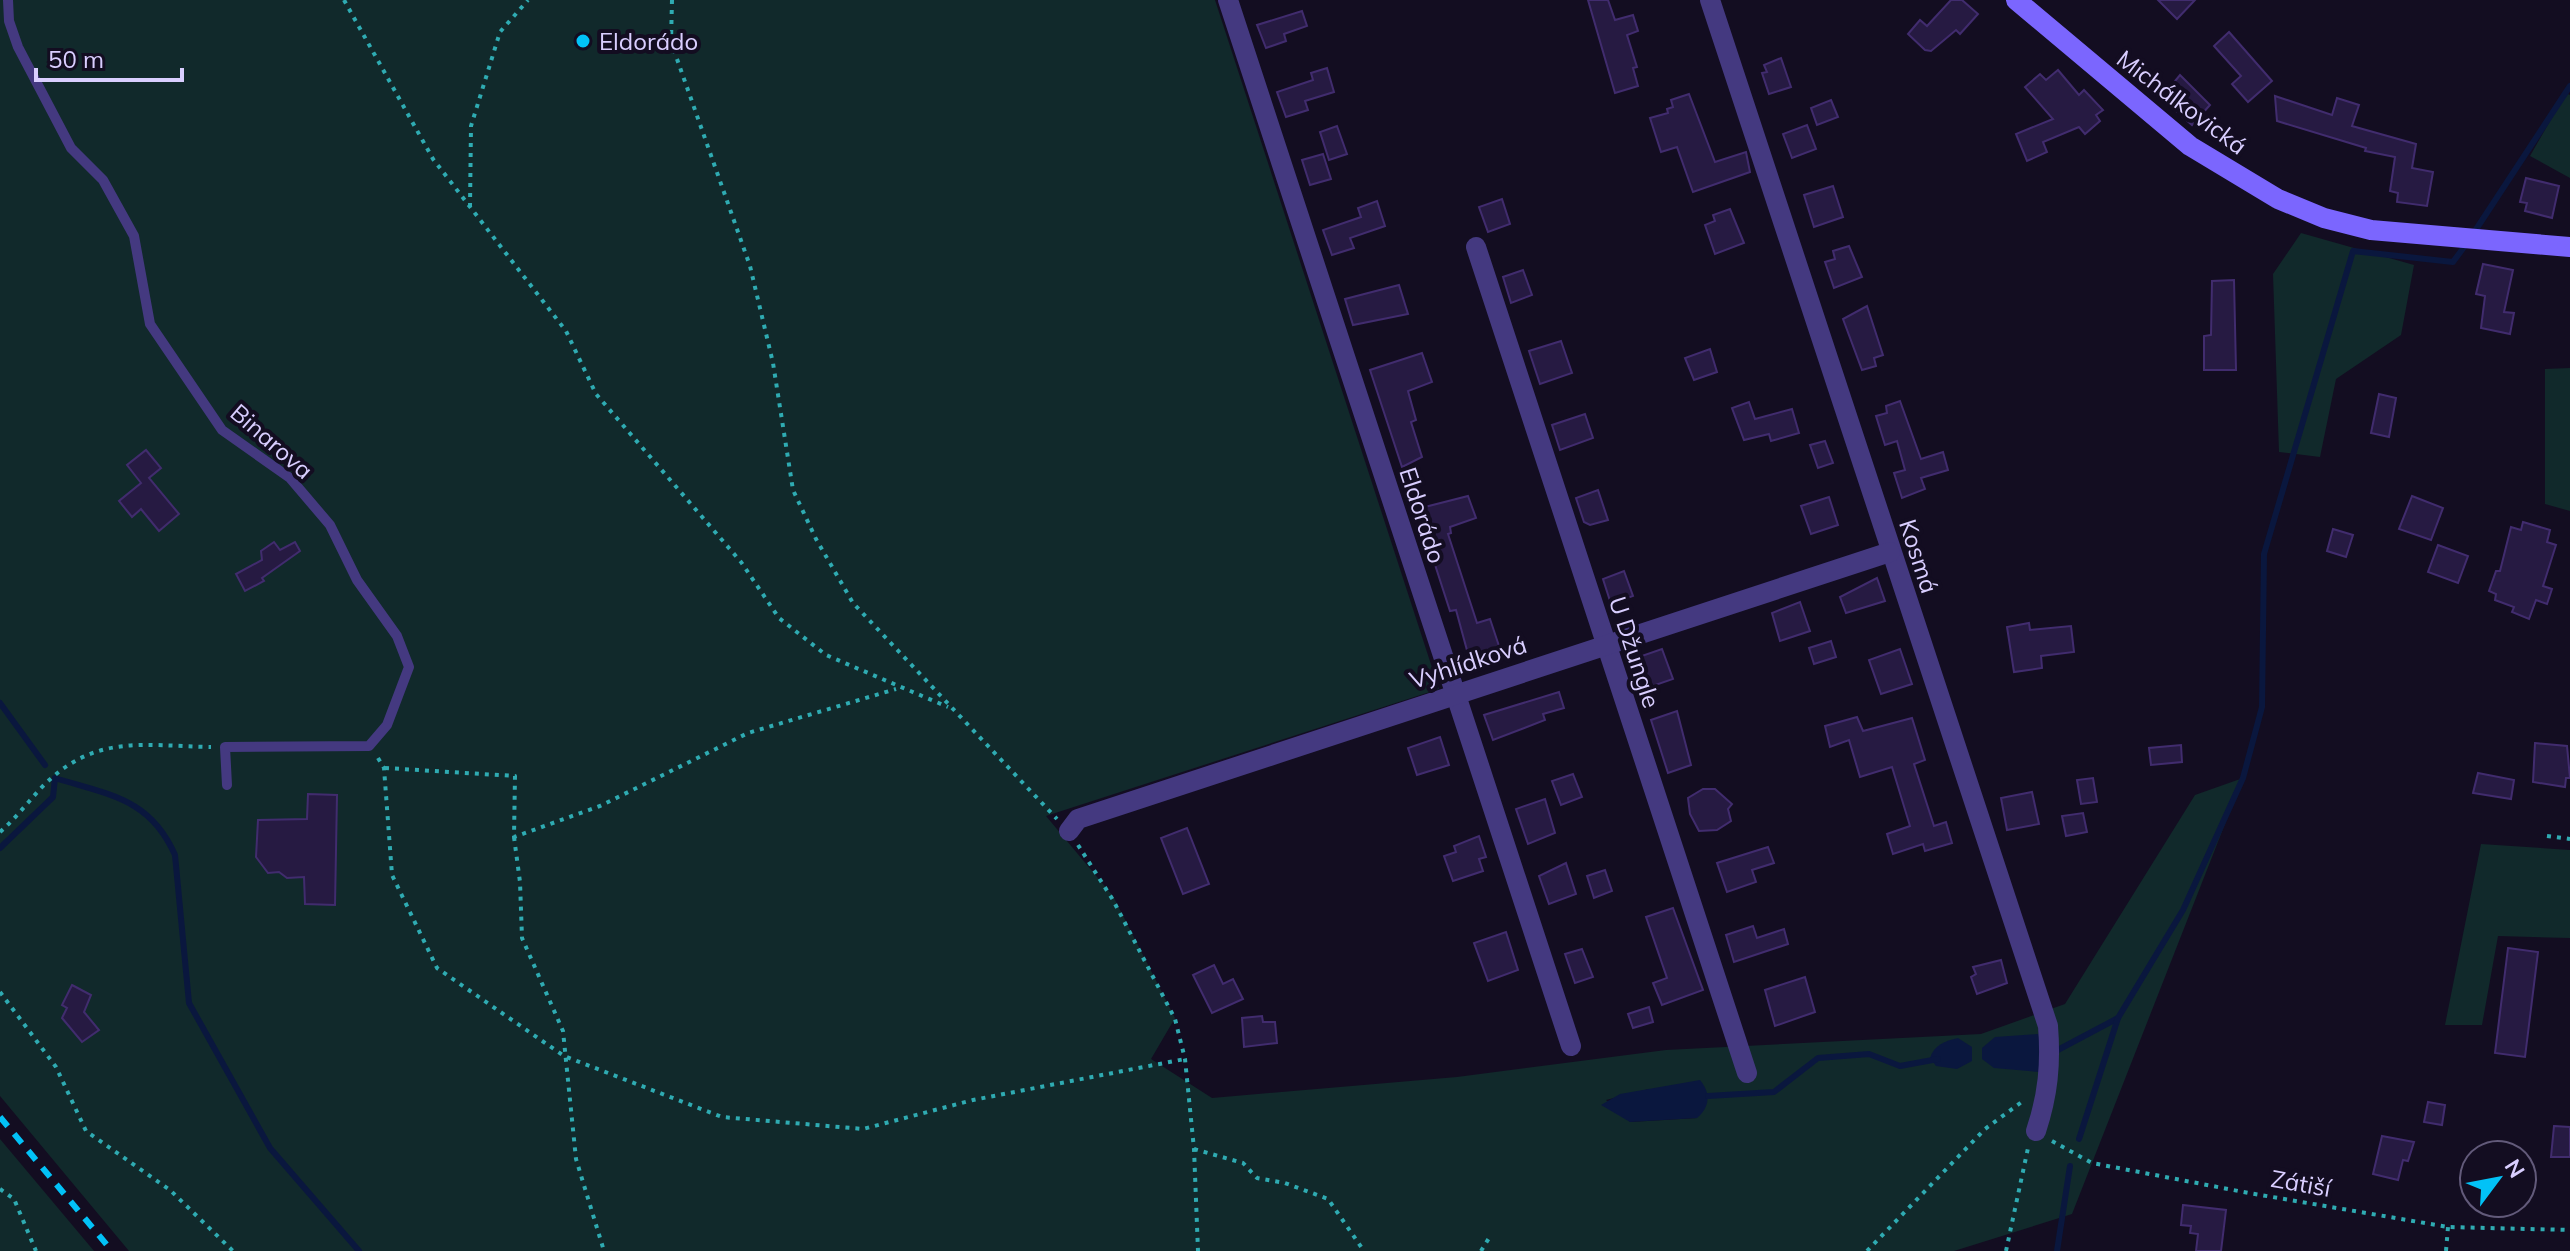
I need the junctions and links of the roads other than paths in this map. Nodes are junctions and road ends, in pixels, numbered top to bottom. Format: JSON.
{"nodes":[{"id":1,"x":8,"y":0,"type":"edge"},
{"id":2,"x":1228,"y":0,"type":"edge"},
{"id":3,"x":1710,"y":0,"type":"edge"},
{"id":4,"x":2016,"y":0,"type":"edge"},
{"id":5,"x":1476,"y":247,"type":"dead end"},
{"id":6,"x":2570,"y":247,"type":"edge"},
{"id":7,"x":1890,"y":552,"type":"junction"},
{"id":8,"x":1605,"y":645,"type":"junction"},
{"id":9,"x":1455,"y":694,"type":"junction"},
{"id":10,"x":227,"y":785,"type":"dead end"},
{"id":11,"x":1069,"y":831,"type":"road end"},
{"id":12,"x":1571,"y":1046,"type":"dead end"},
{"id":13,"x":1747,"y":1073,"type":"dead end"},
{"id":14,"x":2036,"y":1131,"type":"road end"}],
"edges":[{"from":1,"to":10,"type":"lane","name":"Binarova"},
{"from":2,"to":9,"type":"street","name":"Eldorádo"},
{"from":3,"to":7,"type":"street","name":"Kosmá"},
{"from":4,"to":6,"type":"street","name":"Michálkovická"},
{"from":5,"to":8,"type":"street","name":"U Džungle"},
{"from":7,"to":8,"type":"street","name":"Vyhlídková"},
{"from":7,"to":14,"type":"street","name":"Kosmá"},
{"from":8,"to":9,"type":"street","name":"Vyhlídková"},
{"from":8,"to":13,"type":"street","name":"U Džungle"},
{"from":9,"to":11,"type":"street","name":"Vyhlídková"},
{"from":9,"to":12,"type":"street","name":"Eldorádo"}]}
